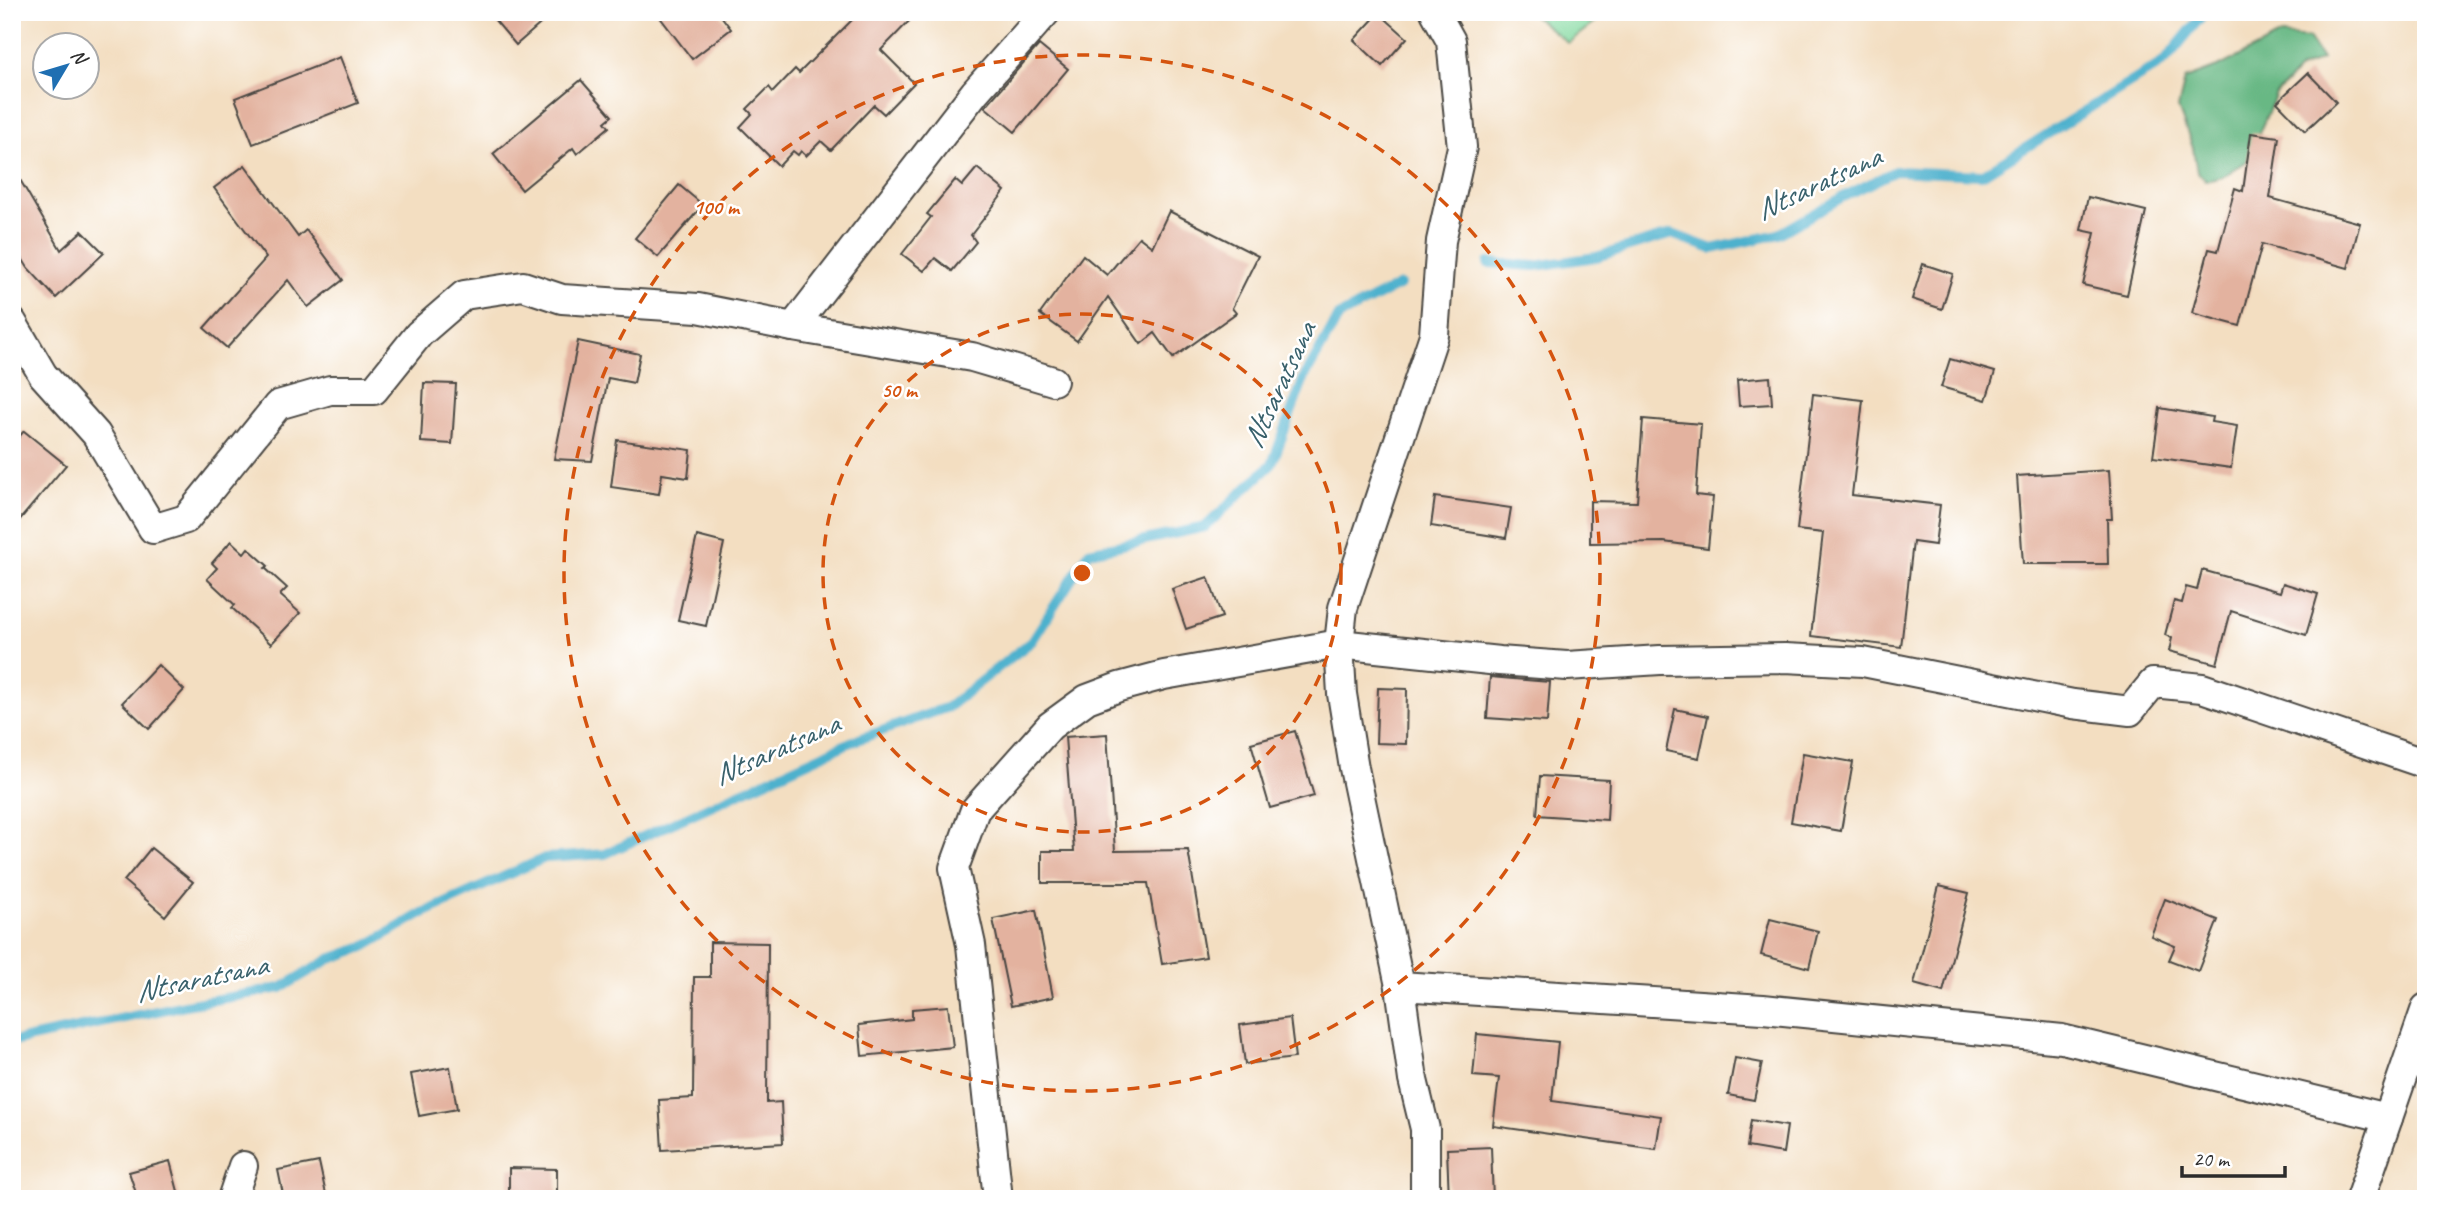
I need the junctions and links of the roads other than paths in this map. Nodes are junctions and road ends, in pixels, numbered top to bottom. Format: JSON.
{"nodes":[{"id":1,"x":1046,"y":12,"type":"edge"},
{"id":2,"x":1435,"y":12,"type":"edge"},
{"id":3,"x":12,"y":322,"type":"edge"},
{"id":4,"x":793,"y":327,"type":"junction"},
{"id":5,"x":1053,"y":381,"type":"dead end"},
{"id":6,"x":1339,"y":644,"type":"junction"},
{"id":7,"x":2426,"y":764,"type":"edge"},
{"id":8,"x":1400,"y":986,"type":"junction"},
{"id":9,"x":2426,"y":1008,"type":"edge"},
{"id":10,"x":2388,"y":1118,"type":"junction"},
{"id":11,"x":243,"y":1166,"type":"dead end"},
{"id":12,"x":232,"y":1199,"type":"edge"},
{"id":13,"x":998,"y":1199,"type":"edge"},
{"id":14,"x":1425,"y":1199,"type":"edge"},
{"id":15,"x":2360,"y":1199,"type":"edge"}],
"edges":[{"from":1,"to":4,"type":"street"},
{"from":2,"to":6,"type":"street"},
{"from":3,"to":4,"type":"street"},
{"from":4,"to":5,"type":"street"},
{"from":6,"to":7,"type":"street"},
{"from":6,"to":8,"type":"street"},
{"from":6,"to":13,"type":"street"},
{"from":8,"to":10,"type":"street"},
{"from":8,"to":14,"type":"street"},
{"from":9,"to":10,"type":"street"},
{"from":10,"to":15,"type":"street"},
{"from":11,"to":12,"type":"street"}]}
